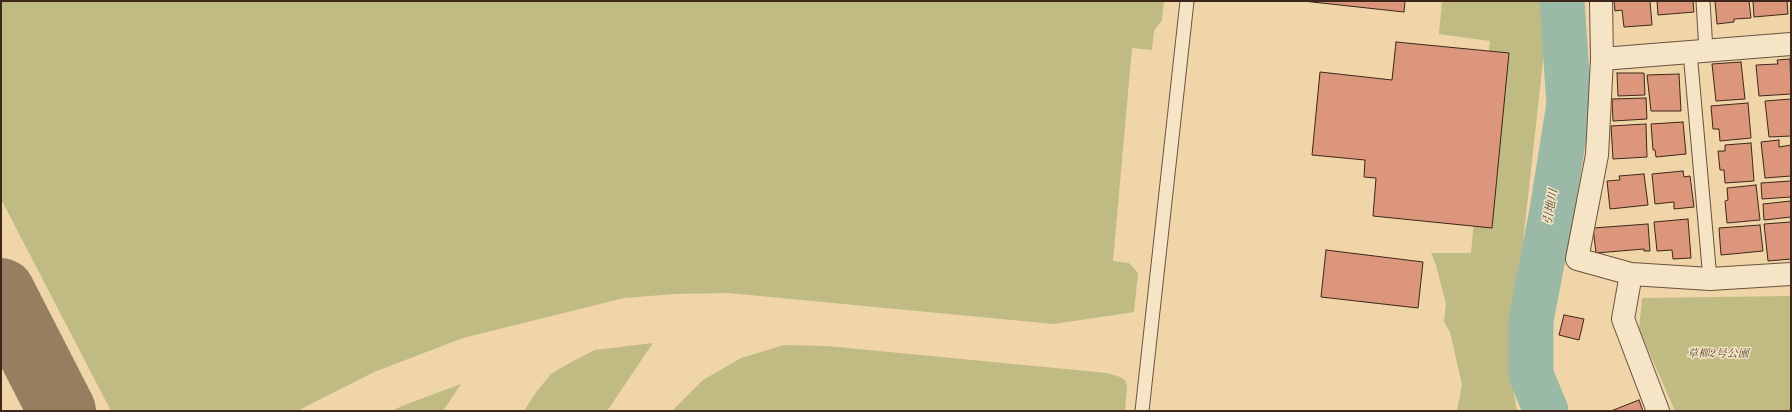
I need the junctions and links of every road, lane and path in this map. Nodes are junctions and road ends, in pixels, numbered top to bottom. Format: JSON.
{"nodes":[{"id":1,"x":1187,"y":1,"type":"edge"},
{"id":2,"x":1601,"y":1,"type":"edge"},
{"id":3,"x":1703,"y":1,"type":"edge"},
{"id":4,"x":1791,"y":44,"type":"edge"},
{"id":5,"x":1698,"y":52,"type":"junction"},
{"id":6,"x":1602,"y":59,"type":"junction"},
{"id":7,"x":1632,"y":274,"type":"junction"},
{"id":8,"x":1791,"y":274,"type":"edge"},
{"id":9,"x":1710,"y":279,"type":"junction"},
{"id":10,"x":1142,"y":411,"type":"edge"},
{"id":11,"x":1658,"y":411,"type":"edge"}],
"edges":[{"from":1,"to":10,"type":"lane"},
{"from":2,"to":6,"type":"street"},
{"from":3,"to":5,"type":"lane"},
{"from":4,"to":5,"type":"street"},
{"from":5,"to":6,"type":"street"},
{"from":5,"to":9,"type":"lane"},
{"from":6,"to":7,"type":"street"},
{"from":7,"to":9,"type":"street"},
{"from":7,"to":11,"type":"street"},
{"from":8,"to":9,"type":"street"}]}
